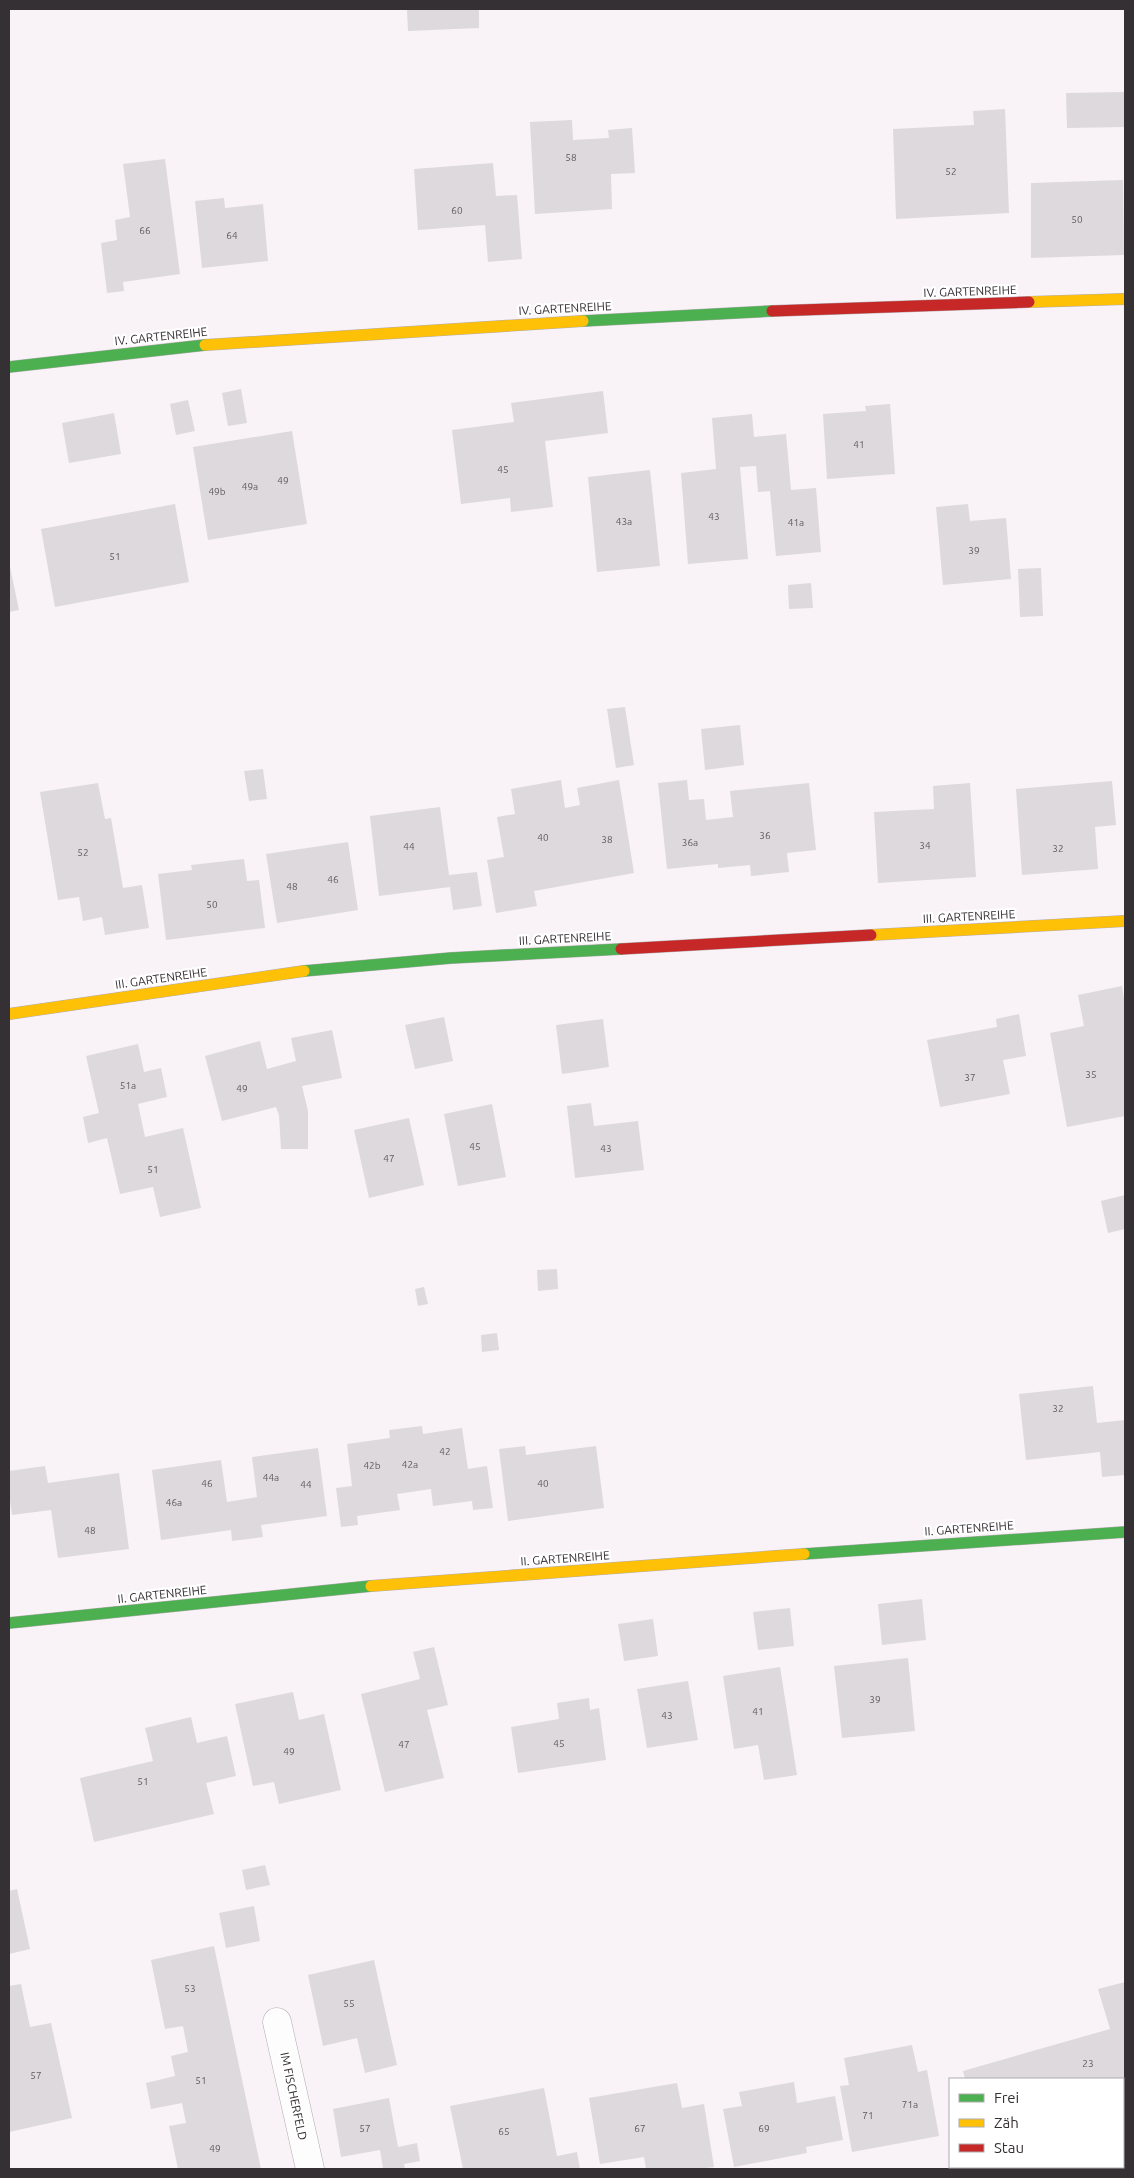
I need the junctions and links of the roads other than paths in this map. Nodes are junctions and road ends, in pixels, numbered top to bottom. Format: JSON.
{"nodes":[{"id":1,"x":1125,"y":299,"type":"edge"},
{"id":2,"x":9,"y":367,"type":"edge"},
{"id":3,"x":1125,"y":921,"type":"edge"},
{"id":4,"x":9,"y":1014,"type":"edge"},
{"id":5,"x":1125,"y":1532,"type":"edge"},
{"id":6,"x":9,"y":1623,"type":"edge"},
{"id":7,"x":278,"y":2022,"type":"dead end"},
{"id":8,"x":310,"y":2169,"type":"edge"}],
"edges":[{"from":1,"to":2,"type":"street","name":"IV. GARTENREIHE"},
{"from":3,"to":4,"type":"street","name":"III. GARTENREIHE"},
{"from":5,"to":6,"type":"street","name":"II. GARTENREIHE"},
{"from":7,"to":8,"type":"street","name":"IM FISCHERFELD"}]}
